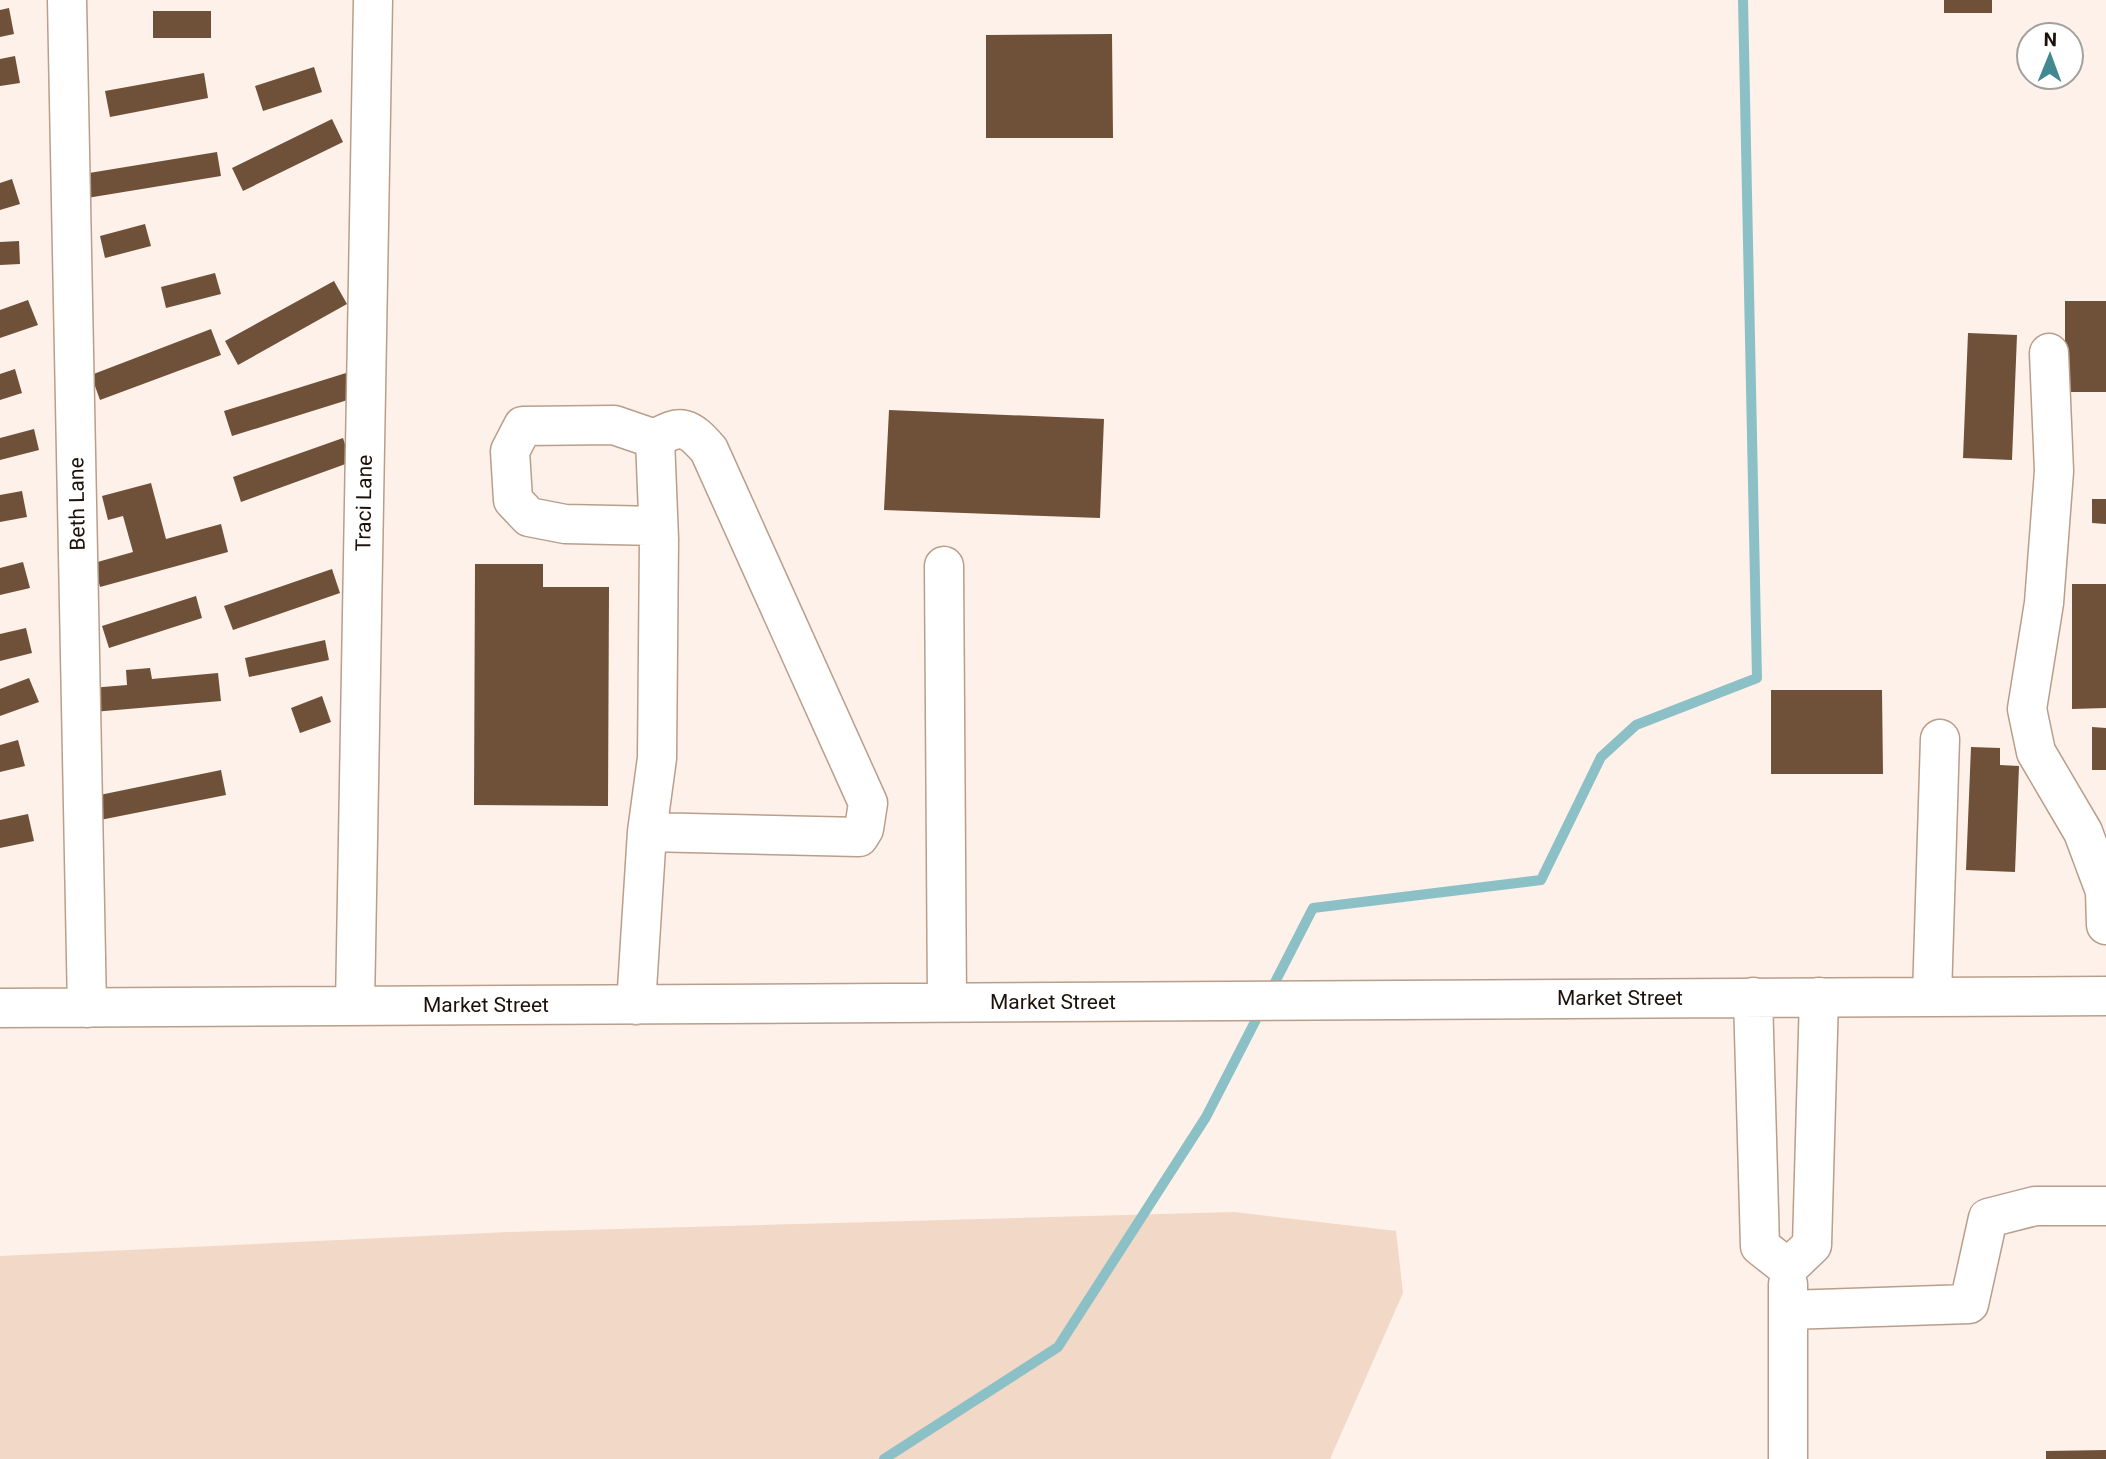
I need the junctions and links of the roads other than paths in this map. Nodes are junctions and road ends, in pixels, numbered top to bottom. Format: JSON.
{"nodes":[{"id":1,"x":67,"y":0,"type":"edge"},
{"id":2,"x":373,"y":0,"type":"edge"},
{"id":3,"x":2049,"y":353,"type":"dead end"},
{"id":4,"x":654,"y":439,"type":"junction"},
{"id":5,"x":658,"y":526,"type":"junction"},
{"id":6,"x":944,"y":566,"type":"dead end"},
{"id":7,"x":1940,"y":739,"type":"dead end"},
{"id":8,"x":647,"y":832,"type":"junction"},
{"id":9,"x":2106,"y":925,"type":"edge"},
{"id":10,"x":1932,"y":996,"type":"junction"},
{"id":11,"x":2106,"y":996,"type":"edge"},
{"id":12,"x":1819,"y":997,"type":"junction"},
{"id":13,"x":1753,"y":998,"type":"junction"},
{"id":14,"x":947,"y":1002,"type":"junction"},
{"id":15,"x":636,"y":1005,"type":"junction"},
{"id":16,"x":355,"y":1006,"type":"junction"},
{"id":17,"x":0,"y":1008,"type":"edge"},
{"id":18,"x":87,"y":1008,"type":"junction"},
{"id":19,"x":2106,"y":1206,"type":"edge"},
{"id":20,"x":1788,"y":1268,"type":"junction"},
{"id":21,"x":1788,"y":1310,"type":"junction"},
{"id":22,"x":1788,"y":1459,"type":"edge"}],
"edges":[{"from":1,"to":18,"type":"street","name":"Beth Lane"},
{"from":2,"to":16,"type":"street","name":"Traci Lane"},
{"from":3,"to":9,"type":"street"},
{"from":4,"to":5,"type":"street"},
{"from":4,"to":5,"type":"street"},
{"from":4,"to":8,"type":"street"},
{"from":5,"to":8,"type":"street"},
{"from":6,"to":14,"type":"street"},
{"from":7,"to":10,"type":"street"},
{"from":8,"to":15,"type":"street"},
{"from":10,"to":11,"type":"street","name":"Market Street"},
{"from":10,"to":12,"type":"street","name":"Market Street"},
{"from":12,"to":13,"type":"street","name":"Market Street"},
{"from":12,"to":20,"type":"street"},
{"from":13,"to":14,"type":"street","name":"Market Street"},
{"from":13,"to":20,"type":"street"},
{"from":14,"to":15,"type":"street","name":"Market Street"},
{"from":15,"to":16,"type":"street","name":"Market Street"},
{"from":16,"to":18,"type":"street","name":"Market Street"},
{"from":17,"to":18,"type":"street","name":"Market Street"},
{"from":19,"to":21,"type":"street"},
{"from":20,"to":21,"type":"street"},
{"from":21,"to":22,"type":"street"}]}
